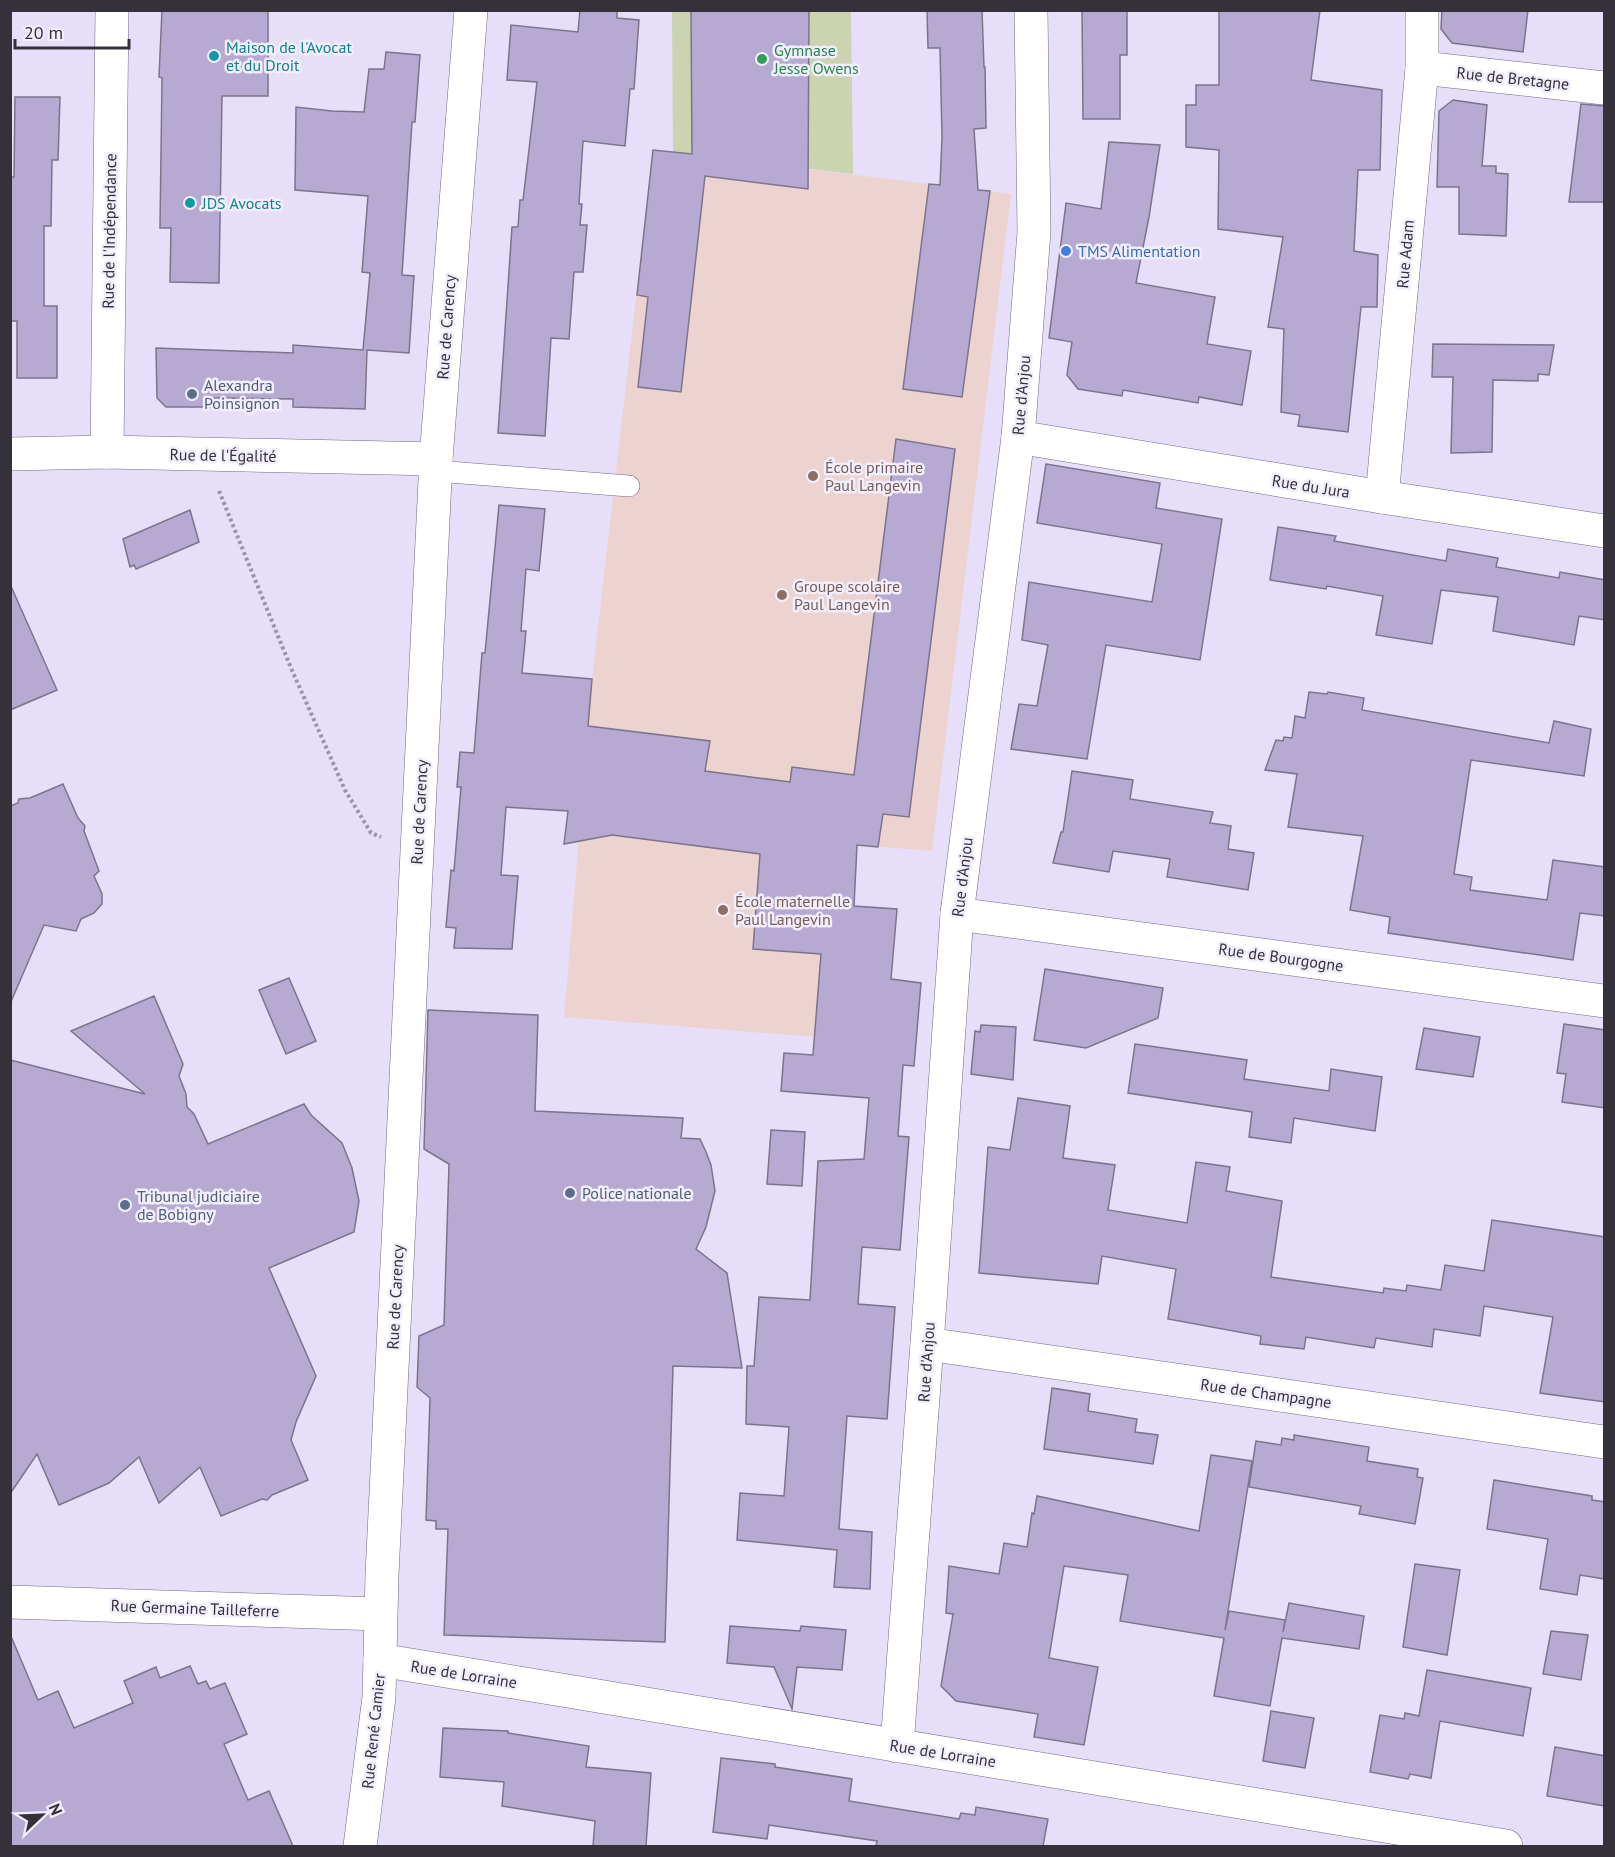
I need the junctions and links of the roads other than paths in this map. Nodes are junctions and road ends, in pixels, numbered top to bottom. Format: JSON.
{"nodes":[{"id":1,"x":112,"y":10,"type":"edge"},
{"id":2,"x":471,"y":10,"type":"edge"},
{"id":3,"x":1030,"y":10,"type":"edge"},
{"id":4,"x":1422,"y":10,"type":"edge"},
{"id":5,"x":1422,"y":68,"type":"junction"},
{"id":6,"x":1605,"y":88,"type":"edge"},
{"id":7,"x":1018,"y":438,"type":"junction"},
{"id":8,"x":107,"y":452,"type":"junction"},
{"id":9,"x":10,"y":454,"type":"edge"},
{"id":10,"x":436,"y":465,"type":"junction"},
{"id":11,"x":629,"y":486,"type":"dead end"},
{"id":12,"x":1382,"y":497,"type":"junction"},
{"id":13,"x":1605,"y":531,"type":"edge"},
{"id":14,"x":957,"y":914,"type":"junction"},
{"id":15,"x":1605,"y":1001,"type":"edge"},
{"id":16,"x":927,"y":1344,"type":"junction"},
{"id":17,"x":1605,"y":1442,"type":"edge"},
{"id":18,"x":10,"y":1602,"type":"edge"},
{"id":19,"x":380,"y":1614,"type":"junction"},
{"id":20,"x":380,"y":1660,"type":"junction"},
{"id":21,"x":897,"y":1746,"type":"junction"},
{"id":22,"x":360,"y":1846,"type":"edge"},
{"id":23,"x":1506,"y":1846,"type":"edge"}],
"edges":[{"from":1,"to":8,"type":"street","name":"Rue de l'Indépendance"},
{"from":2,"to":10,"type":"street","name":"Rue de Carency"},
{"from":3,"to":7,"type":"street","name":"Rue d'Anjou"},
{"from":4,"to":5,"type":"street","name":"Rue Adam"},
{"from":5,"to":6,"type":"street","name":"Rue de Bretagne"},
{"from":5,"to":12,"type":"street","name":"Rue Adam"},
{"from":7,"to":12,"type":"street","name":"Rue du Jura"},
{"from":7,"to":14,"type":"street","name":"Rue d'Anjou"},
{"from":8,"to":9,"type":"street","name":"Rue de l'Égalité"},
{"from":8,"to":10,"type":"street","name":"Rue de l'Égalité"},
{"from":10,"to":11,"type":"lane"},
{"from":10,"to":19,"type":"street","name":"Rue de Carency"},
{"from":12,"to":13,"type":"street","name":"Rue du Jura"},
{"from":14,"to":15,"type":"street","name":"Rue de Bourgogne"},
{"from":14,"to":16,"type":"street","name":"Rue d'Anjou"},
{"from":16,"to":17,"type":"street","name":"Rue de Champagne"},
{"from":16,"to":21,"type":"street","name":"Rue d'Anjou"},
{"from":18,"to":19,"type":"street","name":"Rue Germaine Tailleferre"},
{"from":19,"to":20,"type":"street","name":"Rue René Camier"},
{"from":20,"to":21,"type":"street","name":"Rue de Lorraine"},
{"from":20,"to":22,"type":"street","name":"Rue René Camier"},
{"from":21,"to":23,"type":"street","name":"Rue de Lorraine"}]}
